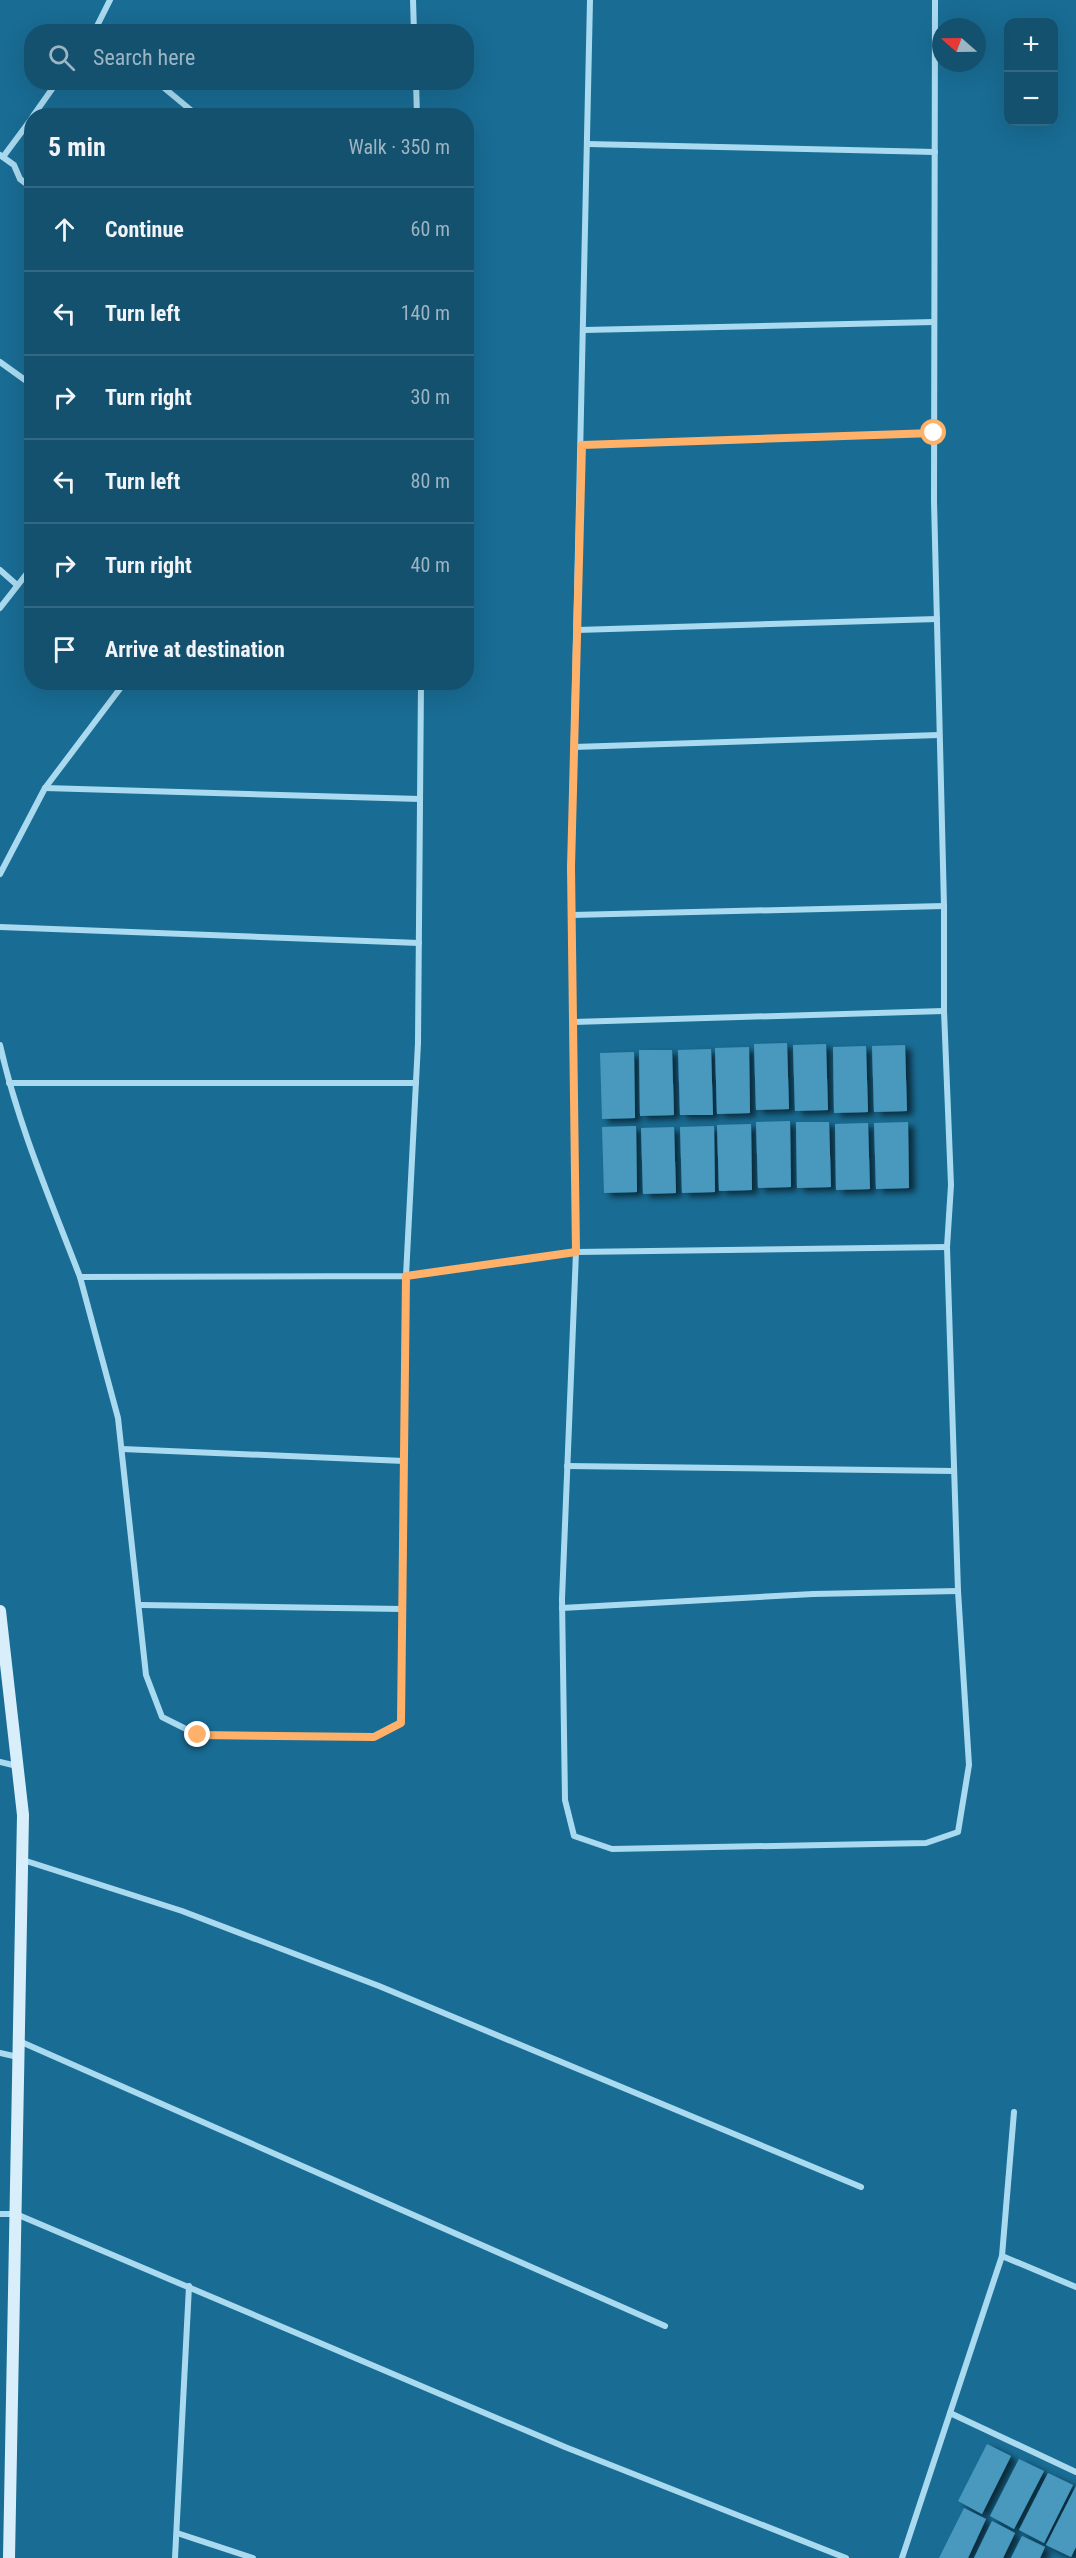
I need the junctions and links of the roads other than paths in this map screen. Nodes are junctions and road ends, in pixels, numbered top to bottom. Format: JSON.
{"nodes":[{"id":1,"x":110,"y":0,"type":"edge"},
{"id":2,"x":413,"y":0,"type":"edge"},
{"id":3,"x":590,"y":0,"type":"edge"},
{"id":4,"x":935,"y":0,"type":"edge"},
{"id":5,"x":98,"y":24,"type":"edge"},
{"id":6,"x":414,"y":24,"type":"edge"},
{"id":7,"x":51,"y":90,"type":"edge"},
{"id":8,"x":167,"y":90,"type":"edge"},
{"id":9,"x":416,"y":90,"type":"edge"},
{"id":10,"x":38,"y":108,"type":"edge"},
{"id":11,"x":188,"y":108,"type":"edge"},
{"id":12,"x":417,"y":108,"type":"edge"},
{"id":13,"x":24,"y":127,"type":"edge"},
{"id":14,"x":587,"y":144,"type":"junction"},
{"id":15,"x":935,"y":152,"type":"junction"},
{"id":16,"x":2,"y":156,"type":"edge"},
{"id":17,"x":24,"y":182,"type":"edge"},
{"id":18,"x":934,"y":322,"type":"junction"},
{"id":19,"x":584,"y":330,"type":"junction"},
{"id":20,"x":0,"y":362,"type":"edge"},
{"id":21,"x":24,"y":379,"type":"edge"},
{"id":22,"x":934,"y":433,"type":"junction"},
{"id":23,"x":582,"y":445,"type":"junction"},
{"id":24,"x":0,"y":570,"type":"edge"},
{"id":25,"x":24,"y":577,"type":"edge"},
{"id":26,"x":17,"y":585,"type":"junction"},
{"id":27,"x":0,"y":608,"type":"edge"},
{"id":28,"x":937,"y":619,"type":"junction"},
{"id":29,"x":577,"y":630,"type":"junction"},
{"id":30,"x":119,"y":690,"type":"edge"},
{"id":31,"x":421,"y":690,"type":"edge"},
{"id":32,"x":939,"y":735,"type":"junction"},
{"id":33,"x":574,"y":747,"type":"junction"},
{"id":34,"x":45,"y":788,"type":"junction"},
{"id":35,"x":420,"y":799,"type":"junction"},
{"id":36,"x":0,"y":874,"type":"edge"},
{"id":37,"x":944,"y":906,"type":"junction"},
{"id":38,"x":572,"y":915,"type":"junction"},
{"id":39,"x":0,"y":927,"type":"edge"},
{"id":40,"x":419,"y":943,"type":"junction"},
{"id":41,"x":944,"y":1011,"type":"junction"},
{"id":42,"x":573,"y":1022,"type":"junction"},
{"id":43,"x":0,"y":1045,"type":"edge"},
{"id":44,"x":9,"y":1083,"type":"junction"},
{"id":45,"x":416,"y":1083,"type":"junction"},
{"id":46,"x":947,"y":1247,"type":"junction"},
{"id":47,"x":576,"y":1252,"type":"junction"},
{"id":48,"x":406,"y":1276,"type":"junction"},
{"id":49,"x":80,"y":1277,"type":"junction"},
{"id":50,"x":122,"y":1449,"type":"junction"},
{"id":51,"x":404,"y":1461,"type":"junction"},
{"id":52,"x":567,"y":1466,"type":"junction"},
{"id":53,"x":954,"y":1471,"type":"junction"},
{"id":54,"x":958,"y":1591,"type":"junction"},
{"id":55,"x":141,"y":1605,"type":"junction"},
{"id":56,"x":562,"y":1608,"type":"junction"},
{"id":57,"x":402,"y":1609,"type":"junction"},
{"id":58,"x":0,"y":1611,"type":"edge"},
{"id":59,"x":0,"y":1762,"type":"edge"},
{"id":60,"x":18,"y":1767,"type":"junction"},
{"id":61,"x":22,"y":1860,"type":"junction"},
{"id":62,"x":18,"y":2041,"type":"junction"},
{"id":63,"x":0,"y":2053,"type":"edge"},
{"id":64,"x":18,"y":2057,"type":"junction"},
{"id":65,"x":1014,"y":2112,"type":"dead end"},
{"id":66,"x":861,"y":2187,"type":"dead end"},
{"id":67,"x":0,"y":2214,"type":"edge"},
{"id":68,"x":16,"y":2214,"type":"junction"},
{"id":69,"x":1002,"y":2256,"type":"junction"},
{"id":70,"x":189,"y":2286,"type":"junction"},
{"id":71,"x":1076,"y":2287,"type":"edge"},
{"id":72,"x":665,"y":2326,"type":"dead end"},
{"id":73,"x":950,"y":2413,"type":"junction"},
{"id":74,"x":1076,"y":2472,"type":"edge"},
{"id":75,"x":5,"y":2529,"type":"edge"},
{"id":76,"x":177,"y":2533,"type":"junction"},
{"id":77,"x":9,"y":2558,"type":"edge"},
{"id":78,"x":175,"y":2558,"type":"edge"},
{"id":79,"x":253,"y":2558,"type":"edge"},
{"id":80,"x":846,"y":2558,"type":"edge"},
{"id":81,"x":902,"y":2558,"type":"edge"}],
"edges":[{"from":1,"to":5,"type":"street"},
{"from":2,"to":6,"type":"street"},
{"from":3,"to":14,"type":"street"},
{"from":4,"to":15,"type":"street"},
{"from":7,"to":10,"type":"street"},
{"from":8,"to":11,"type":"street"},
{"from":9,"to":12,"type":"street"},
{"from":13,"to":16,"type":"street"},
{"from":14,"to":15,"type":"street"},
{"from":14,"to":19,"type":"street"},
{"from":15,"to":18,"type":"street"},
{"from":16,"to":17,"type":"street"},
{"from":18,"to":19,"type":"street"},
{"from":18,"to":22,"type":"street"},
{"from":19,"to":23,"type":"street"},
{"from":20,"to":21,"type":"street"},
{"from":22,"to":23,"type":"street"},
{"from":22,"to":28,"type":"street"},
{"from":23,"to":29,"type":"street"},
{"from":24,"to":26,"type":"street"},
{"from":25,"to":26,"type":"street"},
{"from":26,"to":27,"type":"street"},
{"from":28,"to":29,"type":"street"},
{"from":28,"to":32,"type":"street"},
{"from":29,"to":33,"type":"street"},
{"from":30,"to":34,"type":"street"},
{"from":31,"to":35,"type":"street"},
{"from":32,"to":33,"type":"street"},
{"from":32,"to":37,"type":"street"},
{"from":33,"to":38,"type":"street"},
{"from":34,"to":35,"type":"street"},
{"from":34,"to":36,"type":"street"},
{"from":35,"to":40,"type":"street"},
{"from":37,"to":38,"type":"street"},
{"from":37,"to":41,"type":"street"},
{"from":38,"to":42,"type":"street"},
{"from":39,"to":40,"type":"street"},
{"from":40,"to":45,"type":"street"},
{"from":41,"to":42,"type":"street"},
{"from":41,"to":46,"type":"street"},
{"from":42,"to":47,"type":"street"},
{"from":43,"to":44,"type":"street"},
{"from":44,"to":45,"type":"street"},
{"from":44,"to":49,"type":"street"},
{"from":45,"to":48,"type":"street"},
{"from":46,"to":47,"type":"street"},
{"from":46,"to":53,"type":"street"},
{"from":47,"to":48,"type":"street"},
{"from":47,"to":52,"type":"street"},
{"from":48,"to":49,"type":"street"},
{"from":48,"to":51,"type":"street"},
{"from":49,"to":50,"type":"street"},
{"from":50,"to":51,"type":"street"},
{"from":50,"to":55,"type":"street"},
{"from":51,"to":57,"type":"street"},
{"from":52,"to":53,"type":"street"},
{"from":52,"to":56,"type":"street"},
{"from":53,"to":54,"type":"street"},
{"from":54,"to":56,"type":"street"},
{"from":54,"to":56,"type":"street"},
{"from":55,"to":57,"type":"street"},
{"from":55,"to":57,"type":"street"},
{"from":58,"to":60,"type":"street"},
{"from":59,"to":60,"type":"street"},
{"from":60,"to":61,"type":"street"},
{"from":61,"to":62,"type":"street"},
{"from":61,"to":66,"type":"street"},
{"from":62,"to":64,"type":"street"},
{"from":62,"to":72,"type":"street"},
{"from":63,"to":64,"type":"street"},
{"from":64,"to":68,"type":"street"},
{"from":65,"to":69,"type":"street"},
{"from":67,"to":68,"type":"street"},
{"from":68,"to":70,"type":"street"},
{"from":68,"to":75,"type":"street"},
{"from":69,"to":71,"type":"street"},
{"from":69,"to":73,"type":"street"},
{"from":70,"to":76,"type":"street"},
{"from":70,"to":80,"type":"street"},
{"from":73,"to":74,"type":"street"},
{"from":73,"to":81,"type":"street"},
{"from":75,"to":77,"type":"street"},
{"from":76,"to":78,"type":"street"},
{"from":76,"to":79,"type":"street"}]}
